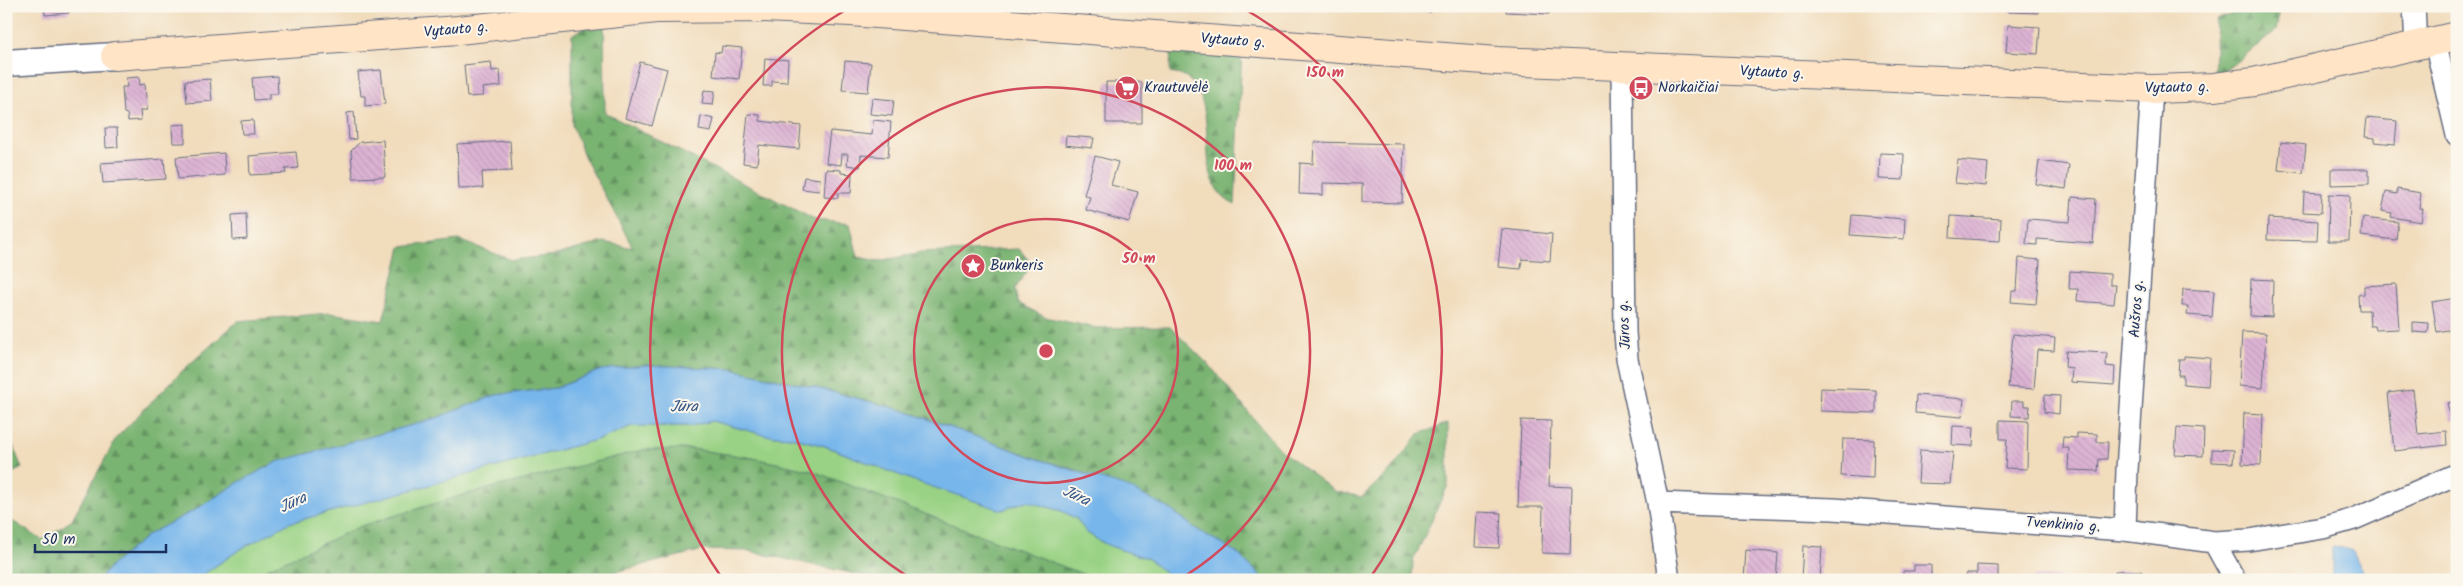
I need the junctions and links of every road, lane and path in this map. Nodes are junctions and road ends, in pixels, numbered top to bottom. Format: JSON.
{"nodes":[{"id":1,"x":2414,"y":6,"type":"edge"},
{"id":2,"x":2436,"y":41,"type":"edge"},
{"id":3,"x":115,"y":56,"type":"joint"},
{"id":4,"x":6,"y":63,"type":"edge"},
{"id":5,"x":1622,"y":66,"type":"junction"},
{"id":6,"x":2152,"y":89,"type":"junction"},
{"id":7,"x":2457,"y":135,"type":"edge"},
{"id":8,"x":2457,"y":474,"type":"edge"},
{"id":9,"x":1658,"y":503,"type":"junction"},
{"id":10,"x":2125,"y":530,"type":"junction"},
{"id":11,"x":2214,"y":542,"type":"junction"},
{"id":12,"x":1669,"y":580,"type":"edge"},
{"id":13,"x":2235,"y":580,"type":"edge"}],
"edges":[{"from":1,"to":2,"type":"street"},
{"from":2,"to":6,"type":"main road","name":"Vytauto g."},
{"from":2,"to":7,"type":"street"},
{"from":3,"to":4,"type":"street","name":"Vytauto g."},
{"from":3,"to":5,"type":"main road","name":"Vytauto g."},
{"from":5,"to":6,"type":"main road","name":"Vytauto g."},
{"from":5,"to":9,"type":"street","name":"Jūros g."},
{"from":6,"to":10,"type":"street","name":"Aušros g."},
{"from":8,"to":11,"type":"street","name":"Tvenkinio g."},
{"from":9,"to":10,"type":"street","name":"Tvenkinio g."},
{"from":9,"to":12,"type":"street","name":"Jūros g."},
{"from":10,"to":11,"type":"street","name":"Tvenkinio g."},
{"from":11,"to":13,"type":"street"}]}
